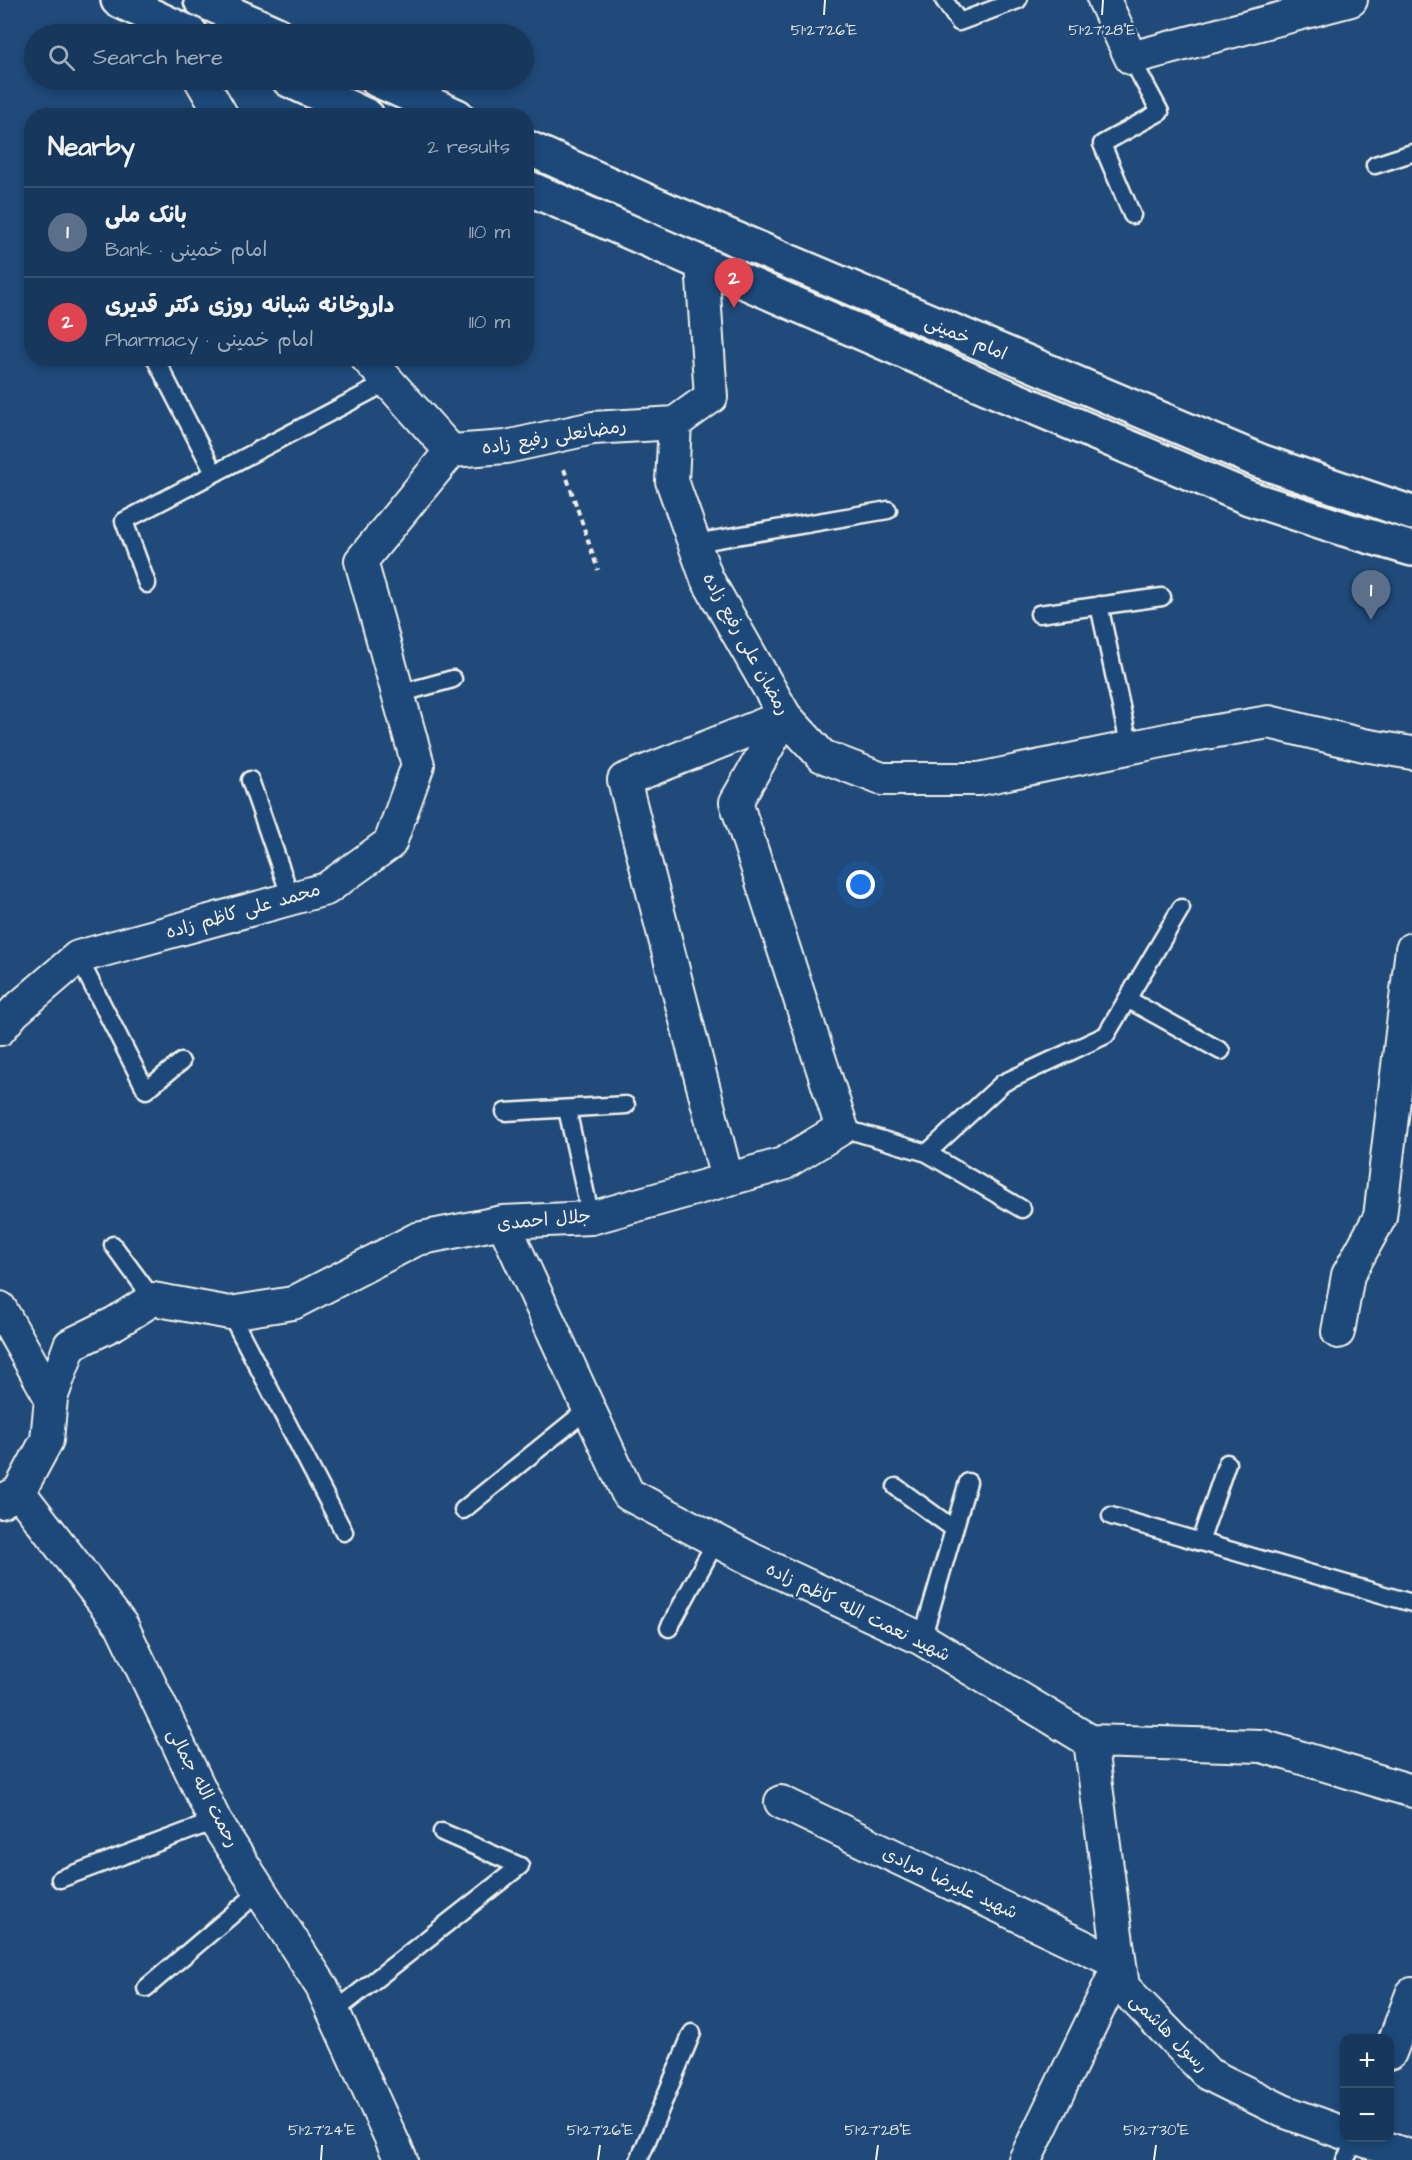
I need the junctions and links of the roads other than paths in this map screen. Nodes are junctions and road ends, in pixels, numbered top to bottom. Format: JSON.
{"nodes":[{"id":1,"x":118,"y":0,"type":"edge"},
{"id":2,"x":201,"y":0,"type":"edge"},
{"id":3,"x":944,"y":0,"type":"edge"},
{"id":4,"x":1018,"y":0,"type":"edge"},
{"id":5,"x":1104,"y":0,"type":"edge"},
{"id":6,"x":1351,"y":0,"type":"edge"},
{"id":7,"x":179,"y":23,"type":"edge"},
{"id":8,"x":255,"y":24,"type":"edge"},
{"id":9,"x":1131,"y":58,"type":"junction"},
{"id":10,"x":207,"y":90,"type":"edge"},
{"id":11,"x":311,"y":90,"type":"edge"},
{"id":12,"x":399,"y":90,"type":"edge"},
{"id":13,"x":217,"y":108,"type":"edge"},
{"id":14,"x":350,"y":108,"type":"edge"},
{"id":15,"x":439,"y":108,"type":"edge"},
{"id":16,"x":534,"y":151,"type":"edge"},
{"id":17,"x":1412,"y":153,"type":"edge"},
{"id":18,"x":1375,"y":165,"type":"dead end"},
{"id":19,"x":534,"y":190,"type":"edge"},
{"id":20,"x":1132,"y":215,"type":"dead end"},
{"id":21,"x":702,"y":264,"type":"junction"},
{"id":22,"x":159,"y":366,"type":"edge"},
{"id":23,"x":374,"y":366,"type":"edge"},
{"id":24,"x":388,"y":382,"type":"junction"},
{"id":25,"x":675,"y":423,"type":"junction"},
{"id":26,"x":451,"y":451,"type":"junction"},
{"id":27,"x":214,"y":473,"type":"junction"},
{"id":28,"x":888,"y":510,"type":"dead end"},
{"id":29,"x":1412,"y":513,"type":"edge"},
{"id":30,"x":695,"y":543,"type":"junction"},
{"id":31,"x":1412,"y":549,"type":"edge"},
{"id":32,"x":147,"y":584,"type":"dead end"},
{"id":33,"x":1162,"y":597,"type":"dead end"},
{"id":34,"x":1099,"y":605,"type":"junction"},
{"id":35,"x":1039,"y":614,"type":"dead end"},
{"id":36,"x":453,"y":679,"type":"dead end"},
{"id":37,"x":398,"y":694,"type":"junction"},
{"id":38,"x":784,"y":716,"type":"junction"},
{"id":39,"x":1130,"y":748,"type":"junction"},
{"id":40,"x":1412,"y":753,"type":"edge"},
{"id":41,"x":250,"y":780,"type":"dead end"},
{"id":42,"x":291,"y":898,"type":"junction"},
{"id":43,"x":1181,"y":908,"type":"dead end"},
{"id":44,"x":1412,"y":949,"type":"edge"},
{"id":45,"x":78,"y":957,"type":"junction"},
{"id":46,"x":1127,"y":999,"type":"junction"},
{"id":47,"x":0,"y":1029,"type":"edge"},
{"id":48,"x":1221,"y":1051,"type":"dead end"},
{"id":49,"x":181,"y":1062,"type":"dead end"},
{"id":50,"x":626,"y":1105,"type":"dead end"},
{"id":51,"x":567,"y":1109,"type":"junction"},
{"id":52,"x":505,"y":1112,"type":"dead end"},
{"id":53,"x":842,"y":1128,"type":"junction"},
{"id":54,"x":927,"y":1153,"type":"junction"},
{"id":55,"x":727,"y":1179,"type":"junction"},
{"id":56,"x":1022,"y":1209,"type":"dead end"},
{"id":57,"x":591,"y":1218,"type":"junction"},
{"id":58,"x":503,"y":1222,"type":"junction"},
{"id":59,"x":113,"y":1245,"type":"dead end"},
{"id":60,"x":153,"y":1299,"type":"junction"},
{"id":61,"x":0,"y":1308,"type":"edge"},
{"id":62,"x":230,"y":1313,"type":"junction"},
{"id":63,"x":1338,"y":1332,"type":"dead end"},
{"id":64,"x":51,"y":1398,"type":"junction"},
{"id":65,"x":588,"y":1409,"type":"junction"},
{"id":66,"x":1227,"y":1463,"type":"dead end"},
{"id":67,"x":968,"y":1482,"type":"dead end"},
{"id":68,"x":896,"y":1487,"type":"dead end"},
{"id":69,"x":9,"y":1497,"type":"edge"},
{"id":70,"x":463,"y":1510,"type":"dead end"},
{"id":71,"x":1111,"y":1516,"type":"dead end"},
{"id":72,"x":954,"y":1529,"type":"junction"},
{"id":73,"x":344,"y":1532,"type":"dead end"},
{"id":74,"x":716,"y":1541,"type":"junction"},
{"id":75,"x":1200,"y":1542,"type":"junction"},
{"id":76,"x":1412,"y":1602,"type":"edge"},
{"id":77,"x":669,"y":1628,"type":"dead end"},
{"id":78,"x":922,"y":1639,"type":"junction"},
{"id":79,"x":1090,"y":1741,"type":"junction"},
{"id":80,"x":1412,"y":1791,"type":"edge"},
{"id":81,"x":781,"y":1802,"type":"dead end"},
{"id":82,"x":215,"y":1821,"type":"junction"},
{"id":83,"x":442,"y":1832,"type":"dead end"},
{"id":84,"x":60,"y":1879,"type":"dead end"},
{"id":85,"x":261,"y":1890,"type":"junction"},
{"id":86,"x":1120,"y":1964,"type":"junction"},
{"id":87,"x":146,"y":1988,"type":"dead end"},
{"id":88,"x":1412,"y":1995,"type":"edge"},
{"id":89,"x":334,"y":2012,"type":"junction"},
{"id":90,"x":692,"y":2033,"type":"dead end"},
{"id":91,"x":1394,"y":2040,"type":"edge"},
{"id":92,"x":1340,"y":2132,"type":"edge"},
{"id":93,"x":1355,"y":2142,"type":"edge"},
{"id":94,"x":1369,"y":2142,"type":"edge"},
{"id":95,"x":1412,"y":2157,"type":"edge"},
{"id":96,"x":399,"y":2159,"type":"edge"},
{"id":97,"x":639,"y":2160,"type":"edge"},
{"id":98,"x":1025,"y":2160,"type":"edge"},
{"id":99,"x":1345,"y":2160,"type":"edge"}],
"edges":[{"from":1,"to":7,"type":"main road"},
{"from":2,"to":8,"type":"main road"},
{"from":3,"to":4,"type":"lane"},
{"from":5,"to":9,"type":"street"},
{"from":6,"to":9,"type":"street"},
{"from":9,"to":20,"type":"lane"},
{"from":10,"to":13,"type":"street"},
{"from":11,"to":14,"type":"main road"},
{"from":12,"to":15,"type":"main road"},
{"from":16,"to":29,"type":"main road","name":"امام خمینی"},
{"from":17,"to":18,"type":"lane"},
{"from":19,"to":21,"type":"main road","name":"امام خمینی"},
{"from":21,"to":25,"type":"street"},
{"from":21,"to":31,"type":"main road","name":"امام خمینی"},
{"from":22,"to":27,"type":"lane"},
{"from":23,"to":24,"type":"street"},
{"from":24,"to":26,"type":"street"},
{"from":24,"to":27,"type":"lane"},
{"from":25,"to":26,"type":"street","name":"رمضانعلی رفیع زاده"},
{"from":25,"to":30,"type":"street","name":"رمضان علی رفیع زاده"},
{"from":26,"to":37,"type":"street","name":"محمد علی کاظم زاده"},
{"from":27,"to":32,"type":"lane"},
{"from":28,"to":30,"type":"lane"},
{"from":30,"to":38,"type":"street","name":"رمضان علی رفیع زاده"},
{"from":33,"to":34,"type":"lane"},
{"from":34,"to":35,"type":"lane"},
{"from":34,"to":39,"type":"lane"},
{"from":36,"to":37,"type":"lane"},
{"from":37,"to":42,"type":"street","name":"محمد علی کاظم زاده"},
{"from":38,"to":39,"type":"street","name":"رمضان علی رفیع زاده"},
{"from":38,"to":53,"type":"street"},
{"from":38,"to":55,"type":"street"},
{"from":39,"to":40,"type":"street","name":"رمضان علی رفیع زاده"},
{"from":41,"to":42,"type":"lane"},
{"from":42,"to":45,"type":"street","name":"محمد علی کاظم زاده"},
{"from":43,"to":46,"type":"lane"},
{"from":44,"to":63,"type":"street"},
{"from":45,"to":47,"type":"street","name":"محمد علی کاظم زاده"},
{"from":45,"to":49,"type":"lane"},
{"from":46,"to":48,"type":"lane"},
{"from":46,"to":54,"type":"lane"},
{"from":50,"to":51,"type":"lane"},
{"from":51,"to":52,"type":"lane"},
{"from":51,"to":57,"type":"lane"},
{"from":53,"to":54,"type":"lane"},
{"from":53,"to":55,"type":"street","name":"جلال احمدی"},
{"from":54,"to":56,"type":"lane"},
{"from":55,"to":57,"type":"street","name":"جلال احمدی"},
{"from":57,"to":58,"type":"street","name":"جلال احمدی"},
{"from":58,"to":62,"type":"street","name":"جلال احمدی"},
{"from":58,"to":65,"type":"street","name":"شهید نعمت الله کاظم زاده"},
{"from":59,"to":60,"type":"lane"},
{"from":60,"to":62,"type":"street","name":"جلال احمدی"},
{"from":60,"to":64,"type":"street"},
{"from":61,"to":64,"type":"street"},
{"from":62,"to":73,"type":"lane"},
{"from":64,"to":69,"type":"street"},
{"from":65,"to":70,"type":"lane"},
{"from":65,"to":74,"type":"street","name":"شهید نعمت الله کاظم زاده"},
{"from":66,"to":75,"type":"lane"},
{"from":67,"to":72,"type":"lane"},
{"from":68,"to":72,"type":"lane"},
{"from":69,"to":82,"type":"street","name":"رحمت الله جمالی"},
{"from":71,"to":75,"type":"lane"},
{"from":72,"to":78,"type":"lane"},
{"from":74,"to":77,"type":"lane"},
{"from":74,"to":78,"type":"street","name":"شهید نعمت الله کاظم زاده"},
{"from":75,"to":76,"type":"lane"},
{"from":78,"to":79,"type":"street","name":"شهید نعمت الله کاظم زاده"},
{"from":79,"to":80,"type":"street","name":"شهید نعمت الله کاظم زاده"},
{"from":79,"to":86,"type":"street","name":"رسول هاشمی"},
{"from":81,"to":86,"type":"street","name":"شهید علیرضا مرادی"},
{"from":82,"to":84,"type":"lane"},
{"from":82,"to":85,"type":"street","name":"رحمت الله جمالی"},
{"from":83,"to":89,"type":"lane"},
{"from":85,"to":87,"type":"lane"},
{"from":85,"to":89,"type":"street","name":"رحمت الله جمالی"},
{"from":86,"to":92,"type":"street","name":"رسول هاشمی"},
{"from":86,"to":98,"type":"street"},
{"from":88,"to":91,"type":"street"},
{"from":89,"to":96,"type":"street","name":"رحمت الله جمالی"},
{"from":90,"to":97,"type":"lane"},
{"from":93,"to":99,"type":"lane"},
{"from":94,"to":95,"type":"street"}]}
